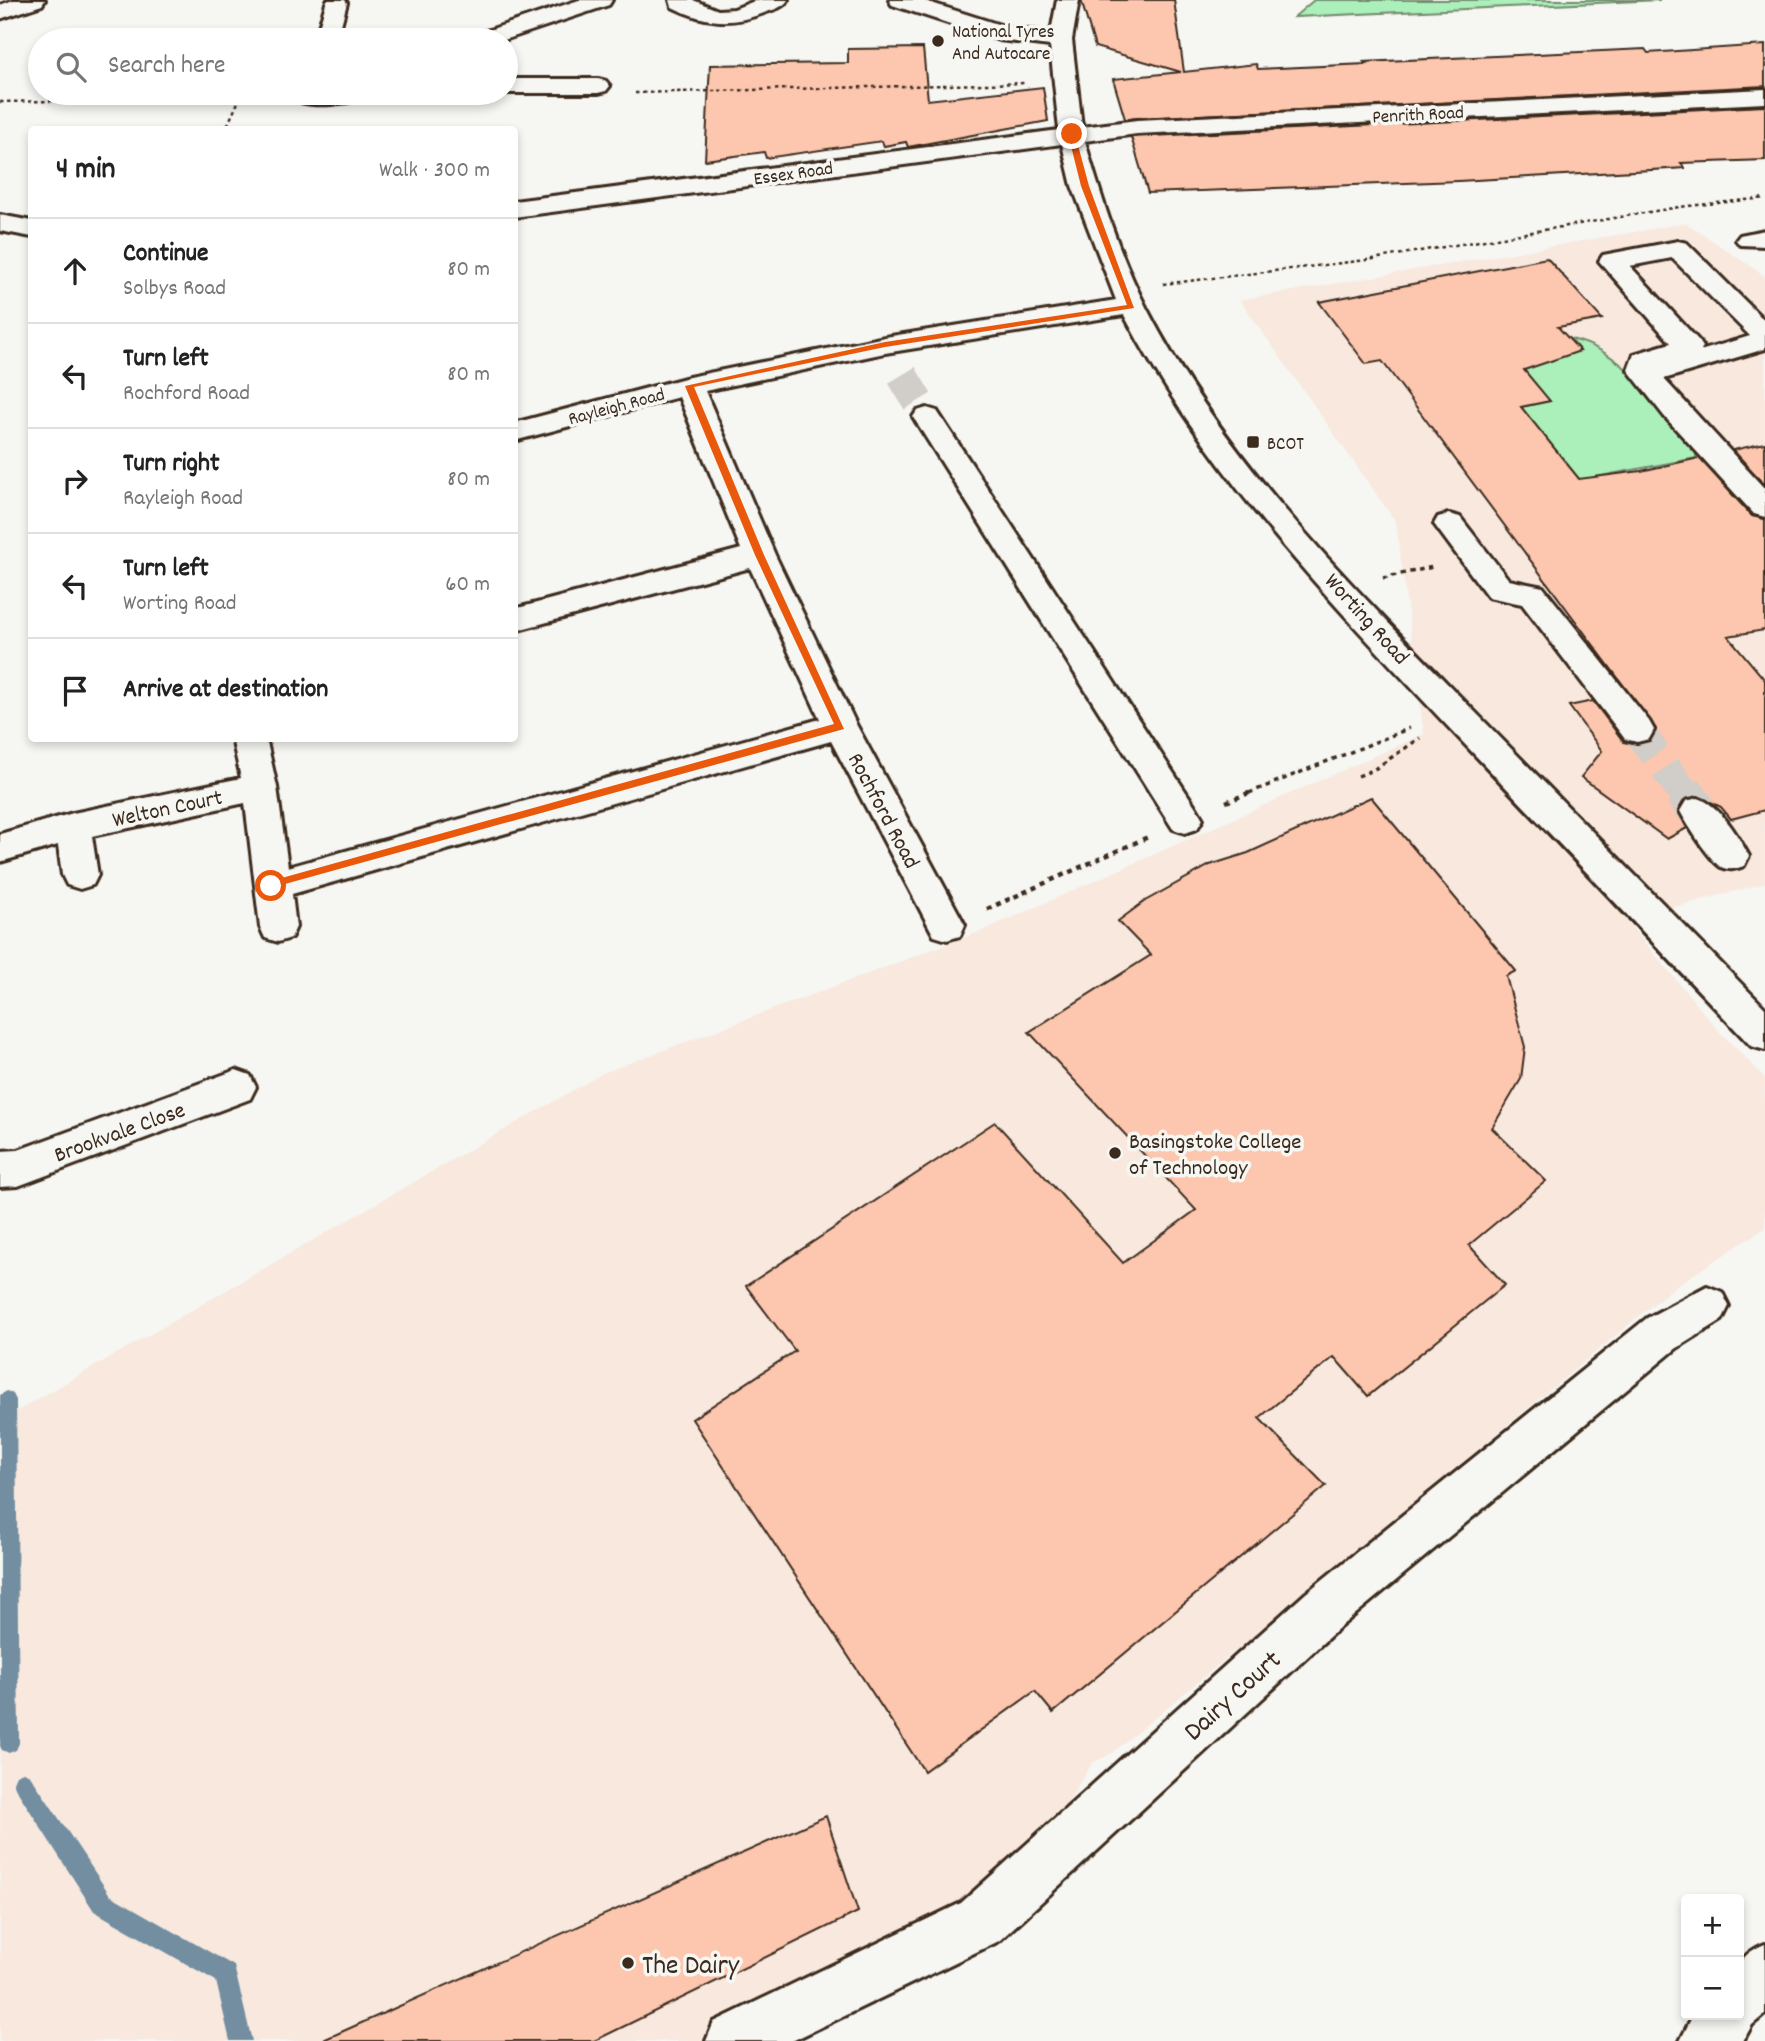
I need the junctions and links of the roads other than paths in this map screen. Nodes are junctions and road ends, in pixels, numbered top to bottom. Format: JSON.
{"nodes":[{"id":1,"x":29,"y":0,"type":"edge"},
{"id":2,"x":34,"y":0,"type":"edge"},
{"id":3,"x":601,"y":0,"type":"edge"},
{"id":4,"x":777,"y":0,"type":"edge"},
{"id":5,"x":1069,"y":0,"type":"edge"},
{"id":6,"x":907,"y":1,"type":"edge"},
{"id":7,"x":680,"y":2,"type":"edge"},
{"id":8,"x":336,"y":4,"type":"dead end"},
{"id":9,"x":0,"y":7,"type":"edge"},
{"id":10,"x":0,"y":12,"type":"edge"},
{"id":11,"x":329,"y":28,"type":"edge"},
{"id":12,"x":518,"y":28,"type":"edge"},
{"id":13,"x":1061,"y":40,"type":"junction"},
{"id":14,"x":518,"y":86,"type":"edge"},
{"id":15,"x":598,"y":86,"type":"road end"},
{"id":16,"x":1765,"y":96,"type":"edge"},
{"id":17,"x":1072,"y":134,"type":"junction"},
{"id":18,"x":518,"y":208,"type":"edge"},
{"id":19,"x":0,"y":223,"type":"edge"},
{"id":20,"x":28,"y":228,"type":"edge"},
{"id":21,"x":1132,"y":306,"type":"junction"},
{"id":22,"x":1765,"y":339,"type":"edge"},
{"id":23,"x":1642,"y":370,"type":"junction"},
{"id":24,"x":689,"y":386,"type":"junction"},
{"id":25,"x":928,"y":417,"type":"tunnel mouth"},
{"id":26,"x":518,"y":431,"type":"edge"},
{"id":27,"x":1765,"y":507,"type":"edge"},
{"id":28,"x":1449,"y":524,"type":"dead end"},
{"id":29,"x":759,"y":555,"type":"junction"},
{"id":30,"x":518,"y":619,"type":"edge"},
{"id":31,"x":840,"y":726,"type":"junction"},
{"id":32,"x":1637,"y":730,"type":"tunnel mouth"},
{"id":33,"x":250,"y":742,"type":"edge"},
{"id":34,"x":260,"y":787,"type":"junction"},
{"id":35,"x":1698,"y":811,"type":"tunnel mouth"},
{"id":36,"x":1185,"y":819,"type":"road end"},
{"id":37,"x":73,"y":827,"type":"junction"},
{"id":38,"x":0,"y":848,"type":"edge"},
{"id":39,"x":1731,"y":856,"type":"dead end"},
{"id":40,"x":80,"y":875,"type":"dead end"},
{"id":41,"x":271,"y":886,"type":"junction"},
{"id":42,"x":947,"y":925,"type":"road end"},
{"id":43,"x":278,"y":927,"type":"dead end"},
{"id":44,"x":1765,"y":1034,"type":"edge"},
{"id":45,"x":236,"y":1087,"type":"dead end"},
{"id":46,"x":0,"y":1169,"type":"edge"},
{"id":47,"x":1707,"y":1306,"type":"dead end"},
{"id":48,"x":1765,"y":1971,"type":"edge"},
{"id":49,"x":1744,"y":1997,"type":"edge"},
{"id":50,"x":1725,"y":2020,"type":"edge"},
{"id":51,"x":733,"y":2041,"type":"edge"},
{"id":52,"x":1707,"y":2041,"type":"edge"}],
"edges":[{"from":1,"to":9,"type":"street"},
{"from":2,"to":10,"type":"street"},
{"from":3,"to":12,"type":"street"},
{"from":4,"to":7,"type":"street"},
{"from":5,"to":13,"type":"street","name":"Worting Road"},
{"from":6,"to":13,"type":"street"},
{"from":8,"to":11,"type":"street"},
{"from":13,"to":17,"type":"street","name":"Worting Road"},
{"from":14,"to":15,"type":"street"},
{"from":16,"to":17,"type":"street","name":"Penrith Road"},
{"from":17,"to":18,"type":"street","name":"Essex Road"},
{"from":17,"to":21,"type":"street","name":"Worting Road"},
{"from":19,"to":20,"type":"street"},
{"from":21,"to":24,"type":"street","name":"Rayleigh Road"},
{"from":21,"to":44,"type":"street","name":"Worting Road"},
{"from":22,"to":23,"type":"street"},
{"from":22,"to":23,"type":"street"},
{"from":23,"to":27,"type":"street"},
{"from":24,"to":26,"type":"street","name":"Rayleigh Road"},
{"from":24,"to":29,"type":"street","name":"Rochford Road"},
{"from":25,"to":36,"type":"street"},
{"from":28,"to":32,"type":"street"},
{"from":29,"to":30,"type":"street"},
{"from":29,"to":31,"type":"street","name":"Rochford Road"},
{"from":31,"to":41,"type":"street"},
{"from":31,"to":42,"type":"street","name":"Rochford Road"},
{"from":33,"to":34,"type":"street"},
{"from":34,"to":37,"type":"street","name":"Welton Court"},
{"from":34,"to":41,"type":"street"},
{"from":35,"to":39,"type":"street"},
{"from":37,"to":38,"type":"street","name":"Welton Court"},
{"from":37,"to":40,"type":"street"},
{"from":41,"to":43,"type":"street"},
{"from":45,"to":46,"type":"street","name":"Brookvale Close"},
{"from":47,"to":51,"type":"street","name":"Dairy Court"},
{"from":48,"to":49,"type":"street"},
{"from":50,"to":52,"type":"street"}]}
